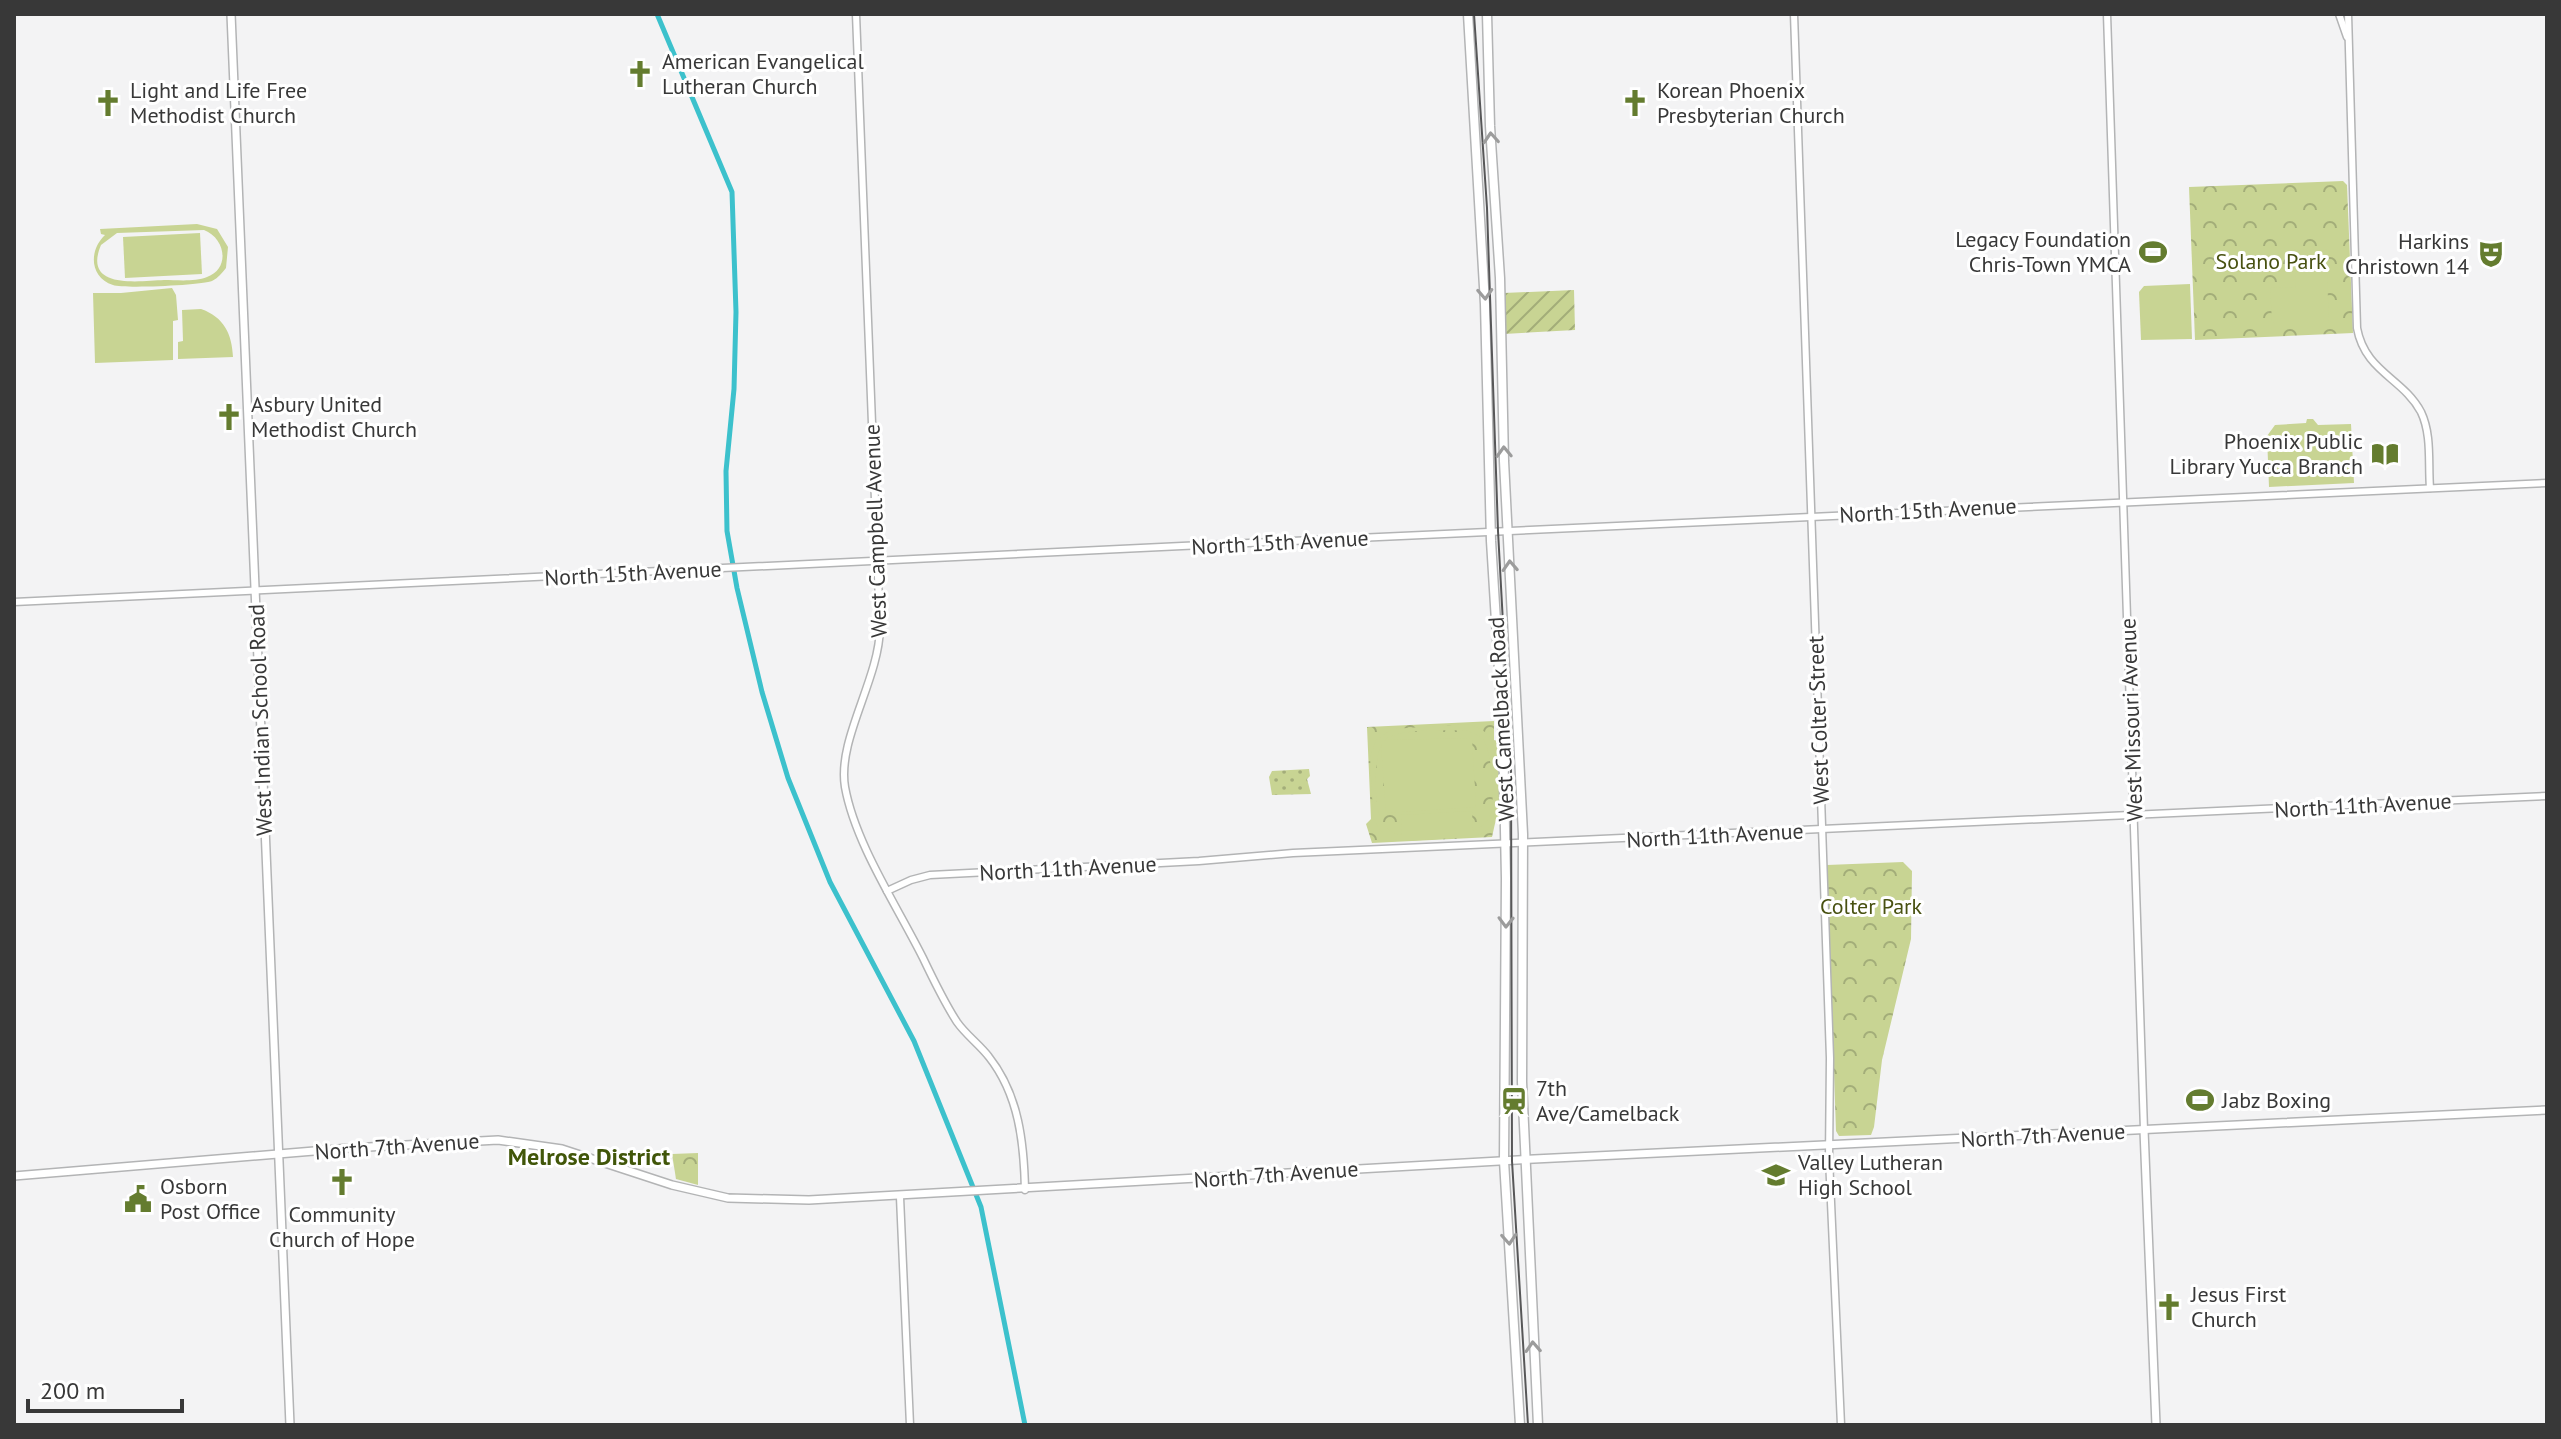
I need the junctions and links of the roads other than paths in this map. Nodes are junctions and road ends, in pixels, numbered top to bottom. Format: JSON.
{"nodes":[{"id":1,"x":231,"y":14,"type":"edge"},
{"id":2,"x":856,"y":14,"type":"edge"},
{"id":3,"x":1468,"y":14,"type":"edge"},
{"id":4,"x":1487,"y":14,"type":"edge"},
{"id":5,"x":1794,"y":14,"type":"edge"},
{"id":6,"x":2107,"y":14,"type":"edge"},
{"id":7,"x":2339,"y":14,"type":"edge"},
{"id":8,"x":2348,"y":14,"type":"edge"},
{"id":9,"x":2347,"y":37,"type":"junction"},
{"id":10,"x":2547,"y":483,"type":"edge"},
{"id":11,"x":2430,"y":488,"type":"junction"},
{"id":12,"x":2123,"y":501,"type":"junction"},
{"id":13,"x":1811,"y":516,"type":"junction"},
{"id":14,"x":1508,"y":530,"type":"junction"},
{"id":15,"x":1491,"y":531,"type":"junction"},
{"id":16,"x":877,"y":562,"type":"junction"},
{"id":17,"x":254,"y":591,"type":"junction"},
{"id":18,"x":14,"y":602,"type":"edge"},
{"id":19,"x":2547,"y":796,"type":"edge"},
{"id":20,"x":2134,"y":815,"type":"junction"},
{"id":21,"x":1822,"y":830,"type":"junction"},
{"id":22,"x":1524,"y":843,"type":"junction"},
{"id":23,"x":1506,"y":844,"type":"junction"},
{"id":24,"x":887,"y":891,"type":"junction"},
{"id":25,"x":2547,"y":1110,"type":"edge"},
{"id":26,"x":2144,"y":1130,"type":"junction"},
{"id":27,"x":1831,"y":1145,"type":"junction"},
{"id":28,"x":279,"y":1154,"type":"junction"},
{"id":29,"x":1525,"y":1160,"type":"junction"},
{"id":30,"x":1504,"y":1161,"type":"junction"},
{"id":31,"x":14,"y":1176,"type":"edge"},
{"id":32,"x":1025,"y":1190,"type":"junction"},
{"id":33,"x":900,"y":1197,"type":"junction"},
{"id":34,"x":290,"y":1425,"type":"edge"},
{"id":35,"x":910,"y":1425,"type":"edge"},
{"id":36,"x":1520,"y":1425,"type":"edge"},
{"id":37,"x":1538,"y":1425,"type":"edge"},
{"id":38,"x":1841,"y":1425,"type":"edge"},
{"id":39,"x":2156,"y":1425,"type":"edge"}],
"edges":[{"from":1,"to":17,"type":"main road","name":"West Indian School Road"},
{"from":2,"to":16,"type":"street","name":"West Campbell Avenue"},
{"from":3,"to":15,"type":"main road","name":"West Camelback Road","one_way":true},
{"from":14,"to":4,"type":"main road","name":"West Camelback Road","one_way":true},
{"from":5,"to":13,"type":"street","name":"West Colter Street"},
{"from":6,"to":12,"type":"street","name":"West Missouri Avenue"},
{"from":7,"to":9,"type":"street"},
{"from":8,"to":9,"type":"street"},
{"from":9,"to":11,"type":"street"},
{"from":10,"to":11,"type":"street","name":"North 15th Avenue"},
{"from":11,"to":12,"type":"street","name":"North 15th Avenue"},
{"from":12,"to":13,"type":"street","name":"North 15th Avenue"},
{"from":12,"to":20,"type":"street","name":"West Missouri Avenue"},
{"from":13,"to":14,"type":"street","name":"North 15th Avenue"},
{"from":13,"to":21,"type":"street","name":"West Colter Street"},
{"from":14,"to":15,"type":"street","name":"North 15th Avenue"},
{"from":22,"to":14,"type":"main road","name":"West Camelback Road","one_way":true},
{"from":15,"to":16,"type":"street","name":"North 15th Avenue"},
{"from":15,"to":23,"type":"main road","name":"West Camelback Road"},
{"from":16,"to":17,"type":"street","name":"North 15th Avenue"},
{"from":16,"to":24,"type":"street","name":"West Campbell Avenue"},
{"from":17,"to":18,"type":"street","name":"North 15th Avenue"},
{"from":17,"to":28,"type":"main road","name":"West Indian School Road"},
{"from":19,"to":20,"type":"street","name":"North 11th Avenue"},
{"from":20,"to":21,"type":"street","name":"North 11th Avenue"},
{"from":20,"to":26,"type":"street","name":"West Missouri Avenue"},
{"from":21,"to":22,"type":"street","name":"North 11th Avenue"},
{"from":21,"to":27,"type":"street","name":"West Colter Street"},
{"from":22,"to":23,"type":"street","name":"North 11th Avenue"},
{"from":22,"to":29,"type":"main road","name":"West Camelback Road"},
{"from":23,"to":24,"type":"street","name":"North 11th Avenue"},
{"from":23,"to":30,"type":"main road","name":"West Camelback Road","one_way":true},
{"from":24,"to":32,"type":"street","name":"West Campbell Avenue"},
{"from":25,"to":26,"type":"main road","name":"North 7th Avenue"},
{"from":26,"to":27,"type":"main road","name":"North 7th Avenue"},
{"from":26,"to":39,"type":"main road","name":"West Missouri Avenue"},
{"from":27,"to":29,"type":"main road","name":"North 7th Avenue"},
{"from":27,"to":38,"type":"street","name":"West Colter Street"},
{"from":28,"to":31,"type":"main road","name":"North 7th Avenue"},
{"from":28,"to":33,"type":"main road","name":"North 7th Avenue"},
{"from":28,"to":34,"type":"main road","name":"West Indian School Road"},
{"from":29,"to":30,"type":"main road","name":"North 7th Avenue"},
{"from":37,"to":29,"type":"main road","name":"West Camelback Road","one_way":true},
{"from":30,"to":32,"type":"main road","name":"North 7th Avenue"},
{"from":30,"to":36,"type":"main road","name":"West Camelback Road","one_way":true},
{"from":32,"to":33,"type":"main road","name":"North 7th Avenue"},
{"from":33,"to":35,"type":"street"}]}
